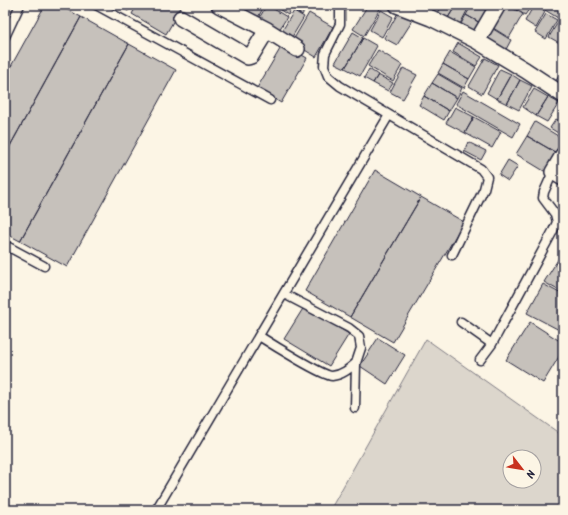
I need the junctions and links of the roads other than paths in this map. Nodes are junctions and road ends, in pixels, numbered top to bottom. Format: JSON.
{"nodes":[{"id":1,"x":20,"y":5,"type":"edge"},
{"id":2,"x":96,"y":5,"type":"edge"},
{"id":3,"x":340,"y":5,"type":"edge"},
{"id":4,"x":398,"y":5,"type":"edge"},
{"id":5,"x":498,"y":5,"type":"edge"},
{"id":6,"x":224,"y":6,"type":"edge"},
{"id":7,"x":181,"y":18,"type":"dead end"},
{"id":8,"x":267,"y":30,"type":"junction"},
{"id":9,"x":5,"y":36,"type":"edge"},
{"id":10,"x":476,"y":41,"type":"junction"},
{"id":11,"x":297,"y":49,"type":"dead end"},
{"id":12,"x":563,"y":95,"type":"edge"},
{"id":13,"x":270,"y":100,"type":"dead end"},
{"id":14,"x":389,"y":115,"type":"junction"},
{"id":15,"x":563,"y":154,"type":"edge"},
{"id":16,"x":558,"y":175,"type":"edge"},
{"id":17,"x":5,"y":245,"type":"edge"},
{"id":18,"x":452,"y":255,"type":"dead end"},
{"id":19,"x":44,"y":266,"type":"dead end"},
{"id":20,"x":284,"y":294,"type":"junction"},
{"id":21,"x":461,"y":322,"type":"dead end"},
{"id":22,"x":259,"y":336,"type":"junction"},
{"id":23,"x":492,"y":344,"type":"junction"},
{"id":24,"x":480,"y":360,"type":"dead end"},
{"id":25,"x":356,"y":363,"type":"junction"},
{"id":26,"x":355,"y":408,"type":"dead end"},
{"id":27,"x":156,"y":510,"type":"edge"}],
"edges":[{"from":1,"to":9,"type":"lane"},
{"from":2,"to":13,"type":"lane"},
{"from":3,"to":14,"type":"lane"},
{"from":4,"to":10,"type":"street"},
{"from":5,"to":10,"type":"street"},
{"from":6,"to":8,"type":"street"},
{"from":7,"to":8,"type":"street"},
{"from":8,"to":11,"type":"street"},
{"from":10,"to":12,"type":"street"},
{"from":14,"to":18,"type":"lane"},
{"from":14,"to":20,"type":"lane"},
{"from":15,"to":16,"type":"street"},
{"from":16,"to":23,"type":"lane"},
{"from":17,"to":19,"type":"lane"},
{"from":20,"to":22,"type":"lane"},
{"from":20,"to":25,"type":"lane"},
{"from":21,"to":23,"type":"lane"},
{"from":22,"to":25,"type":"lane"},
{"from":22,"to":27,"type":"lane"},
{"from":23,"to":24,"type":"lane"},
{"from":25,"to":26,"type":"lane"}]}
